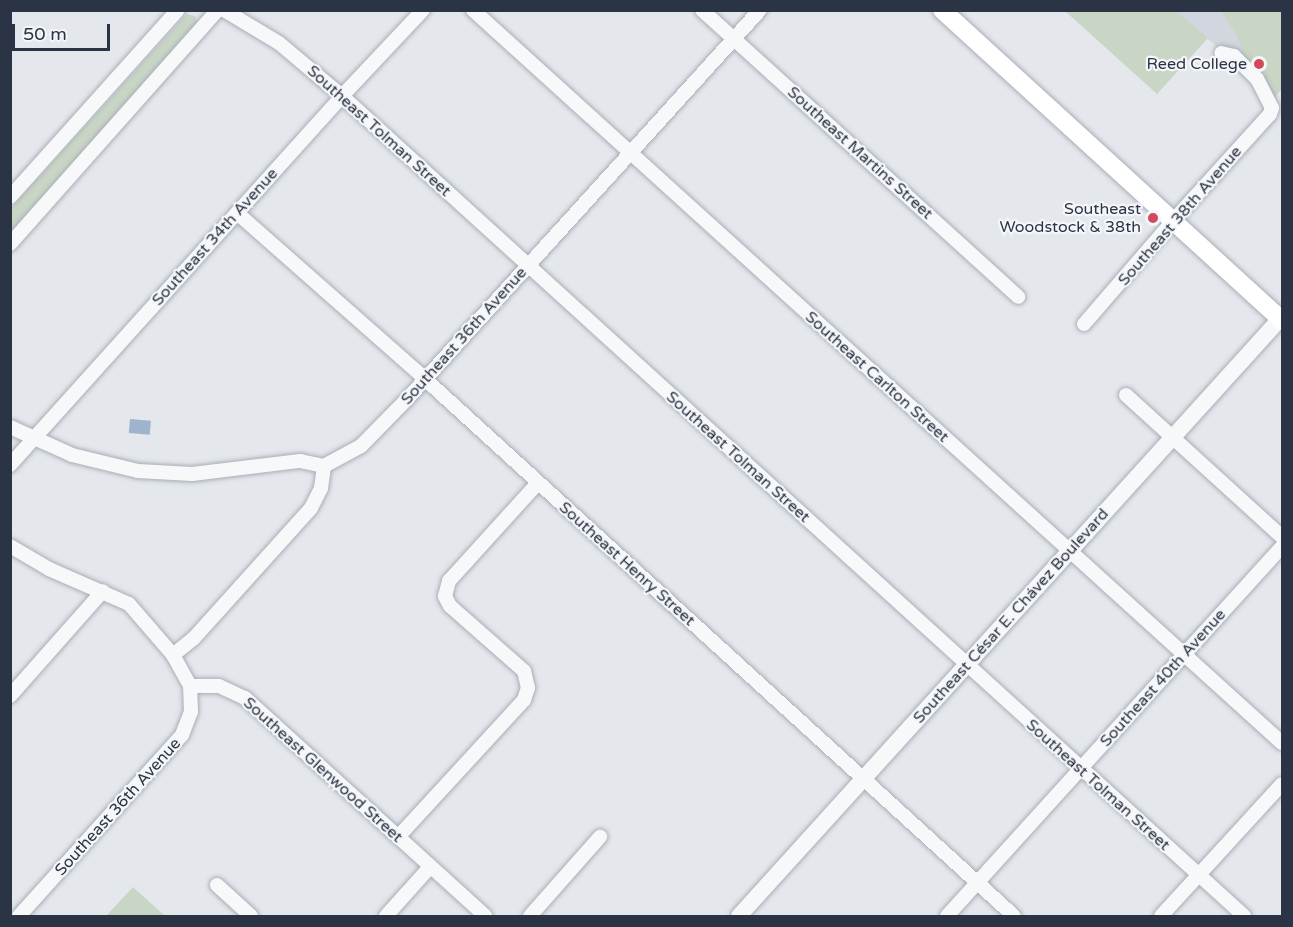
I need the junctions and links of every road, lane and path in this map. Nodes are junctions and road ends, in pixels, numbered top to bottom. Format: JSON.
{"nodes":[{"id":1,"x":178,"y":10,"type":"edge"},
{"id":2,"x":218,"y":10,"type":"edge"},
{"id":3,"x":224,"y":10,"type":"edge"},
{"id":4,"x":423,"y":10,"type":"edge"},
{"id":5,"x":473,"y":10,"type":"edge"},
{"id":6,"x":702,"y":10,"type":"edge"},
{"id":7,"x":760,"y":10,"type":"edge"},
{"id":8,"x":942,"y":10,"type":"edge"},
{"id":9,"x":734,"y":39,"type":"junction"},
{"id":10,"x":1221,"y":53,"type":"dead end"},
{"id":11,"x":342,"y":96,"type":"junction"},
{"id":12,"x":630,"y":153,"type":"junction"},
{"id":13,"x":10,"y":197,"type":"edge"},
{"id":14,"x":237,"y":213,"type":"junction"},
{"id":15,"x":1173,"y":221,"type":"junction"},
{"id":16,"x":10,"y":244,"type":"edge"},
{"id":17,"x":528,"y":266,"type":"junction"},
{"id":18,"x":1018,"y":297,"type":"dead end"},
{"id":19,"x":1282,"y":319,"type":"edge"},
{"id":20,"x":1084,"y":324,"type":"dead end"},
{"id":21,"x":425,"y":379,"type":"junction"},
{"id":22,"x":1126,"y":395,"type":"dead end"},
{"id":23,"x":10,"y":427,"type":"edge"},
{"id":24,"x":1172,"y":437,"type":"junction"},
{"id":25,"x":34,"y":439,"type":"junction"},
{"id":26,"x":10,"y":465,"type":"edge"},
{"id":27,"x":324,"y":466,"type":"junction"},
{"id":28,"x":538,"y":483,"type":"junction"},
{"id":29,"x":1282,"y":537,"type":"edge"},
{"id":30,"x":10,"y":546,"type":"edge"},
{"id":31,"x":1282,"y":547,"type":"edge"},
{"id":32,"x":1070,"y":551,"type":"junction"},
{"id":33,"x":102,"y":591,"type":"junction"},
{"id":34,"x":173,"y":654,"type":"junction"},
{"id":35,"x":1185,"y":655,"type":"junction"},
{"id":36,"x":967,"y":665,"type":"junction"},
{"id":37,"x":190,"y":686,"type":"junction"},
{"id":38,"x":10,"y":696,"type":"edge"},
{"id":39,"x":1282,"y":743,"type":"edge"},
{"id":40,"x":1080,"y":769,"type":"junction"},
{"id":41,"x":863,"y":780,"type":"junction"},
{"id":42,"x":1282,"y":784,"type":"edge"},
{"id":43,"x":398,"y":837,"type":"junction"},
{"id":44,"x":600,"y":837,"type":"dead end"},
{"id":45,"x":430,"y":867,"type":"junction"},
{"id":46,"x":1198,"y":876,"type":"junction"},
{"id":47,"x":977,"y":884,"type":"junction"},
{"id":48,"x":217,"y":885,"type":"dead end"},
{"id":49,"x":19,"y":916,"type":"edge"},
{"id":50,"x":250,"y":916,"type":"edge"},
{"id":51,"x":386,"y":916,"type":"edge"},
{"id":52,"x":485,"y":916,"type":"edge"},
{"id":53,"x":530,"y":916,"type":"edge"},
{"id":54,"x":739,"y":916,"type":"edge"},
{"id":55,"x":947,"y":916,"type":"edge"},
{"id":56,"x":1014,"y":916,"type":"edge"},
{"id":57,"x":1161,"y":916,"type":"edge"},
{"id":58,"x":1244,"y":916,"type":"edge"}],
"edges":[{"from":1,"to":13,"type":"street"},
{"from":2,"to":16,"type":"street"},
{"from":3,"to":11,"type":"street","name":"Southeast Tolman Street"},
{"from":4,"to":11,"type":"street","name":"Southeast 34th Avenue"},
{"from":5,"to":12,"type":"street","name":"Southeast Carlton Street"},
{"from":6,"to":9,"type":"street","name":"Southeast Martins Street"},
{"from":7,"to":9,"type":"street","name":"Southeast 36th Avenue"},
{"from":8,"to":15,"type":"main road"},
{"from":9,"to":12,"type":"street","name":"Southeast 36th Avenue"},
{"from":9,"to":18,"type":"street","name":"Southeast Martins Street"},
{"from":10,"to":15,"type":"street","name":"Southeast 38th Avenue"},
{"from":11,"to":14,"type":"street","name":"Southeast 34th Avenue"},
{"from":11,"to":17,"type":"street","name":"Southeast Tolman Street"},
{"from":12,"to":17,"type":"street","name":"Southeast 36th Avenue"},
{"from":12,"to":32,"type":"street","name":"Southeast Carlton Street"},
{"from":14,"to":21,"type":"street","name":"Southeast Henry Street"},
{"from":14,"to":25,"type":"street","name":"Southeast 34th Avenue"},
{"from":15,"to":19,"type":"main road"},
{"from":15,"to":20,"type":"street","name":"Southeast 38th Avenue"},
{"from":17,"to":21,"type":"street","name":"Southeast 36th Avenue"},
{"from":17,"to":36,"type":"street","name":"Southeast Tolman Street"},
{"from":19,"to":24,"type":"street","name":"Southeast César E. Chávez Boulevard"},
{"from":21,"to":27,"type":"street","name":"Southeast 36th Avenue"},
{"from":21,"to":28,"type":"street","name":"Southeast Henry Street"},
{"from":22,"to":24,"type":"street"},
{"from":23,"to":25,"type":"street"},
{"from":24,"to":29,"type":"street"},
{"from":24,"to":32,"type":"street","name":"Southeast César E. Chávez Boulevard"},
{"from":25,"to":26,"type":"street","name":"Southeast 34th Avenue"},
{"from":25,"to":27,"type":"street"},
{"from":27,"to":34,"type":"street"},
{"from":28,"to":41,"type":"street","name":"Southeast Henry Street"},
{"from":28,"to":43,"type":"street"},
{"from":30,"to":33,"type":"street"},
{"from":31,"to":35,"type":"street","name":"Southeast 40th Avenue"},
{"from":32,"to":35,"type":"street","name":"Southeast Carlton Street"},
{"from":32,"to":36,"type":"street","name":"Southeast César E. Chávez Boulevard"},
{"from":33,"to":34,"type":"street"},
{"from":33,"to":38,"type":"street"},
{"from":34,"to":37,"type":"street"},
{"from":35,"to":39,"type":"street","name":"Southeast Carlton Street"},
{"from":35,"to":40,"type":"street","name":"Southeast 40th Avenue"},
{"from":36,"to":40,"type":"street","name":"Southeast Tolman Street"},
{"from":36,"to":41,"type":"street","name":"Southeast César E. Chávez Boulevard"},
{"from":37,"to":43,"type":"street","name":"Southeast Glenwood Street"},
{"from":37,"to":49,"type":"street","name":"Southeast 36th Avenue"},
{"from":40,"to":46,"type":"street","name":"Southeast Tolman Street"},
{"from":40,"to":47,"type":"street","name":"Southeast 40th Avenue"},
{"from":41,"to":47,"type":"street","name":"Southeast Henry Street"},
{"from":41,"to":54,"type":"street","name":"Southeast César E. Chávez Boulevard"},
{"from":42,"to":46,"type":"street"},
{"from":43,"to":45,"type":"street","name":"Southeast Glenwood Street"},
{"from":44,"to":53,"type":"street"},
{"from":45,"to":51,"type":"street"},
{"from":45,"to":52,"type":"street","name":"Southeast Glenwood Street"},
{"from":46,"to":57,"type":"street"},
{"from":46,"to":58,"type":"street","name":"Southeast Tolman Street"},
{"from":47,"to":55,"type":"street","name":"Southeast 40th Avenue"},
{"from":47,"to":56,"type":"street","name":"Southeast Henry Street"},
{"from":48,"to":50,"type":"street"}]}
